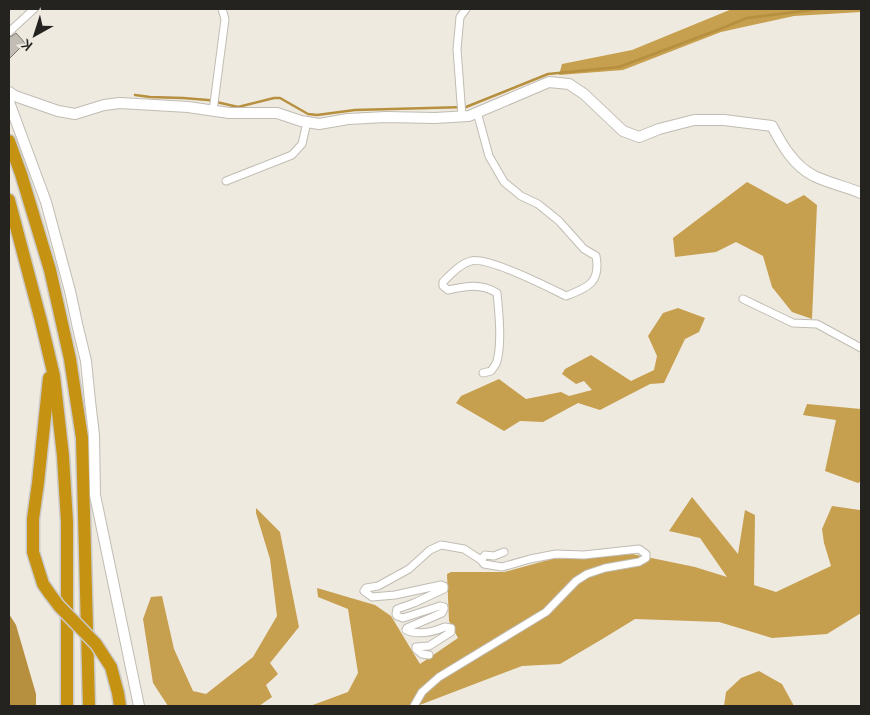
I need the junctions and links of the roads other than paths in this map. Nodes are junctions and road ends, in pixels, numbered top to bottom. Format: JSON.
{"nodes":[{"id":1,"x":34,"y":9,"type":"edge"},
{"id":2,"x":222,"y":9,"type":"edge"},
{"id":3,"x":466,"y":9,"type":"edge"},
{"id":4,"x":9,"y":32,"type":"edge"},
{"id":5,"x":9,"y":92,"type":"edge"},
{"id":6,"x":9,"y":102,"type":"edge"},
{"id":7,"x":213,"y":111,"type":"junction"},
{"id":8,"x":477,"y":112,"type":"junction"},
{"id":9,"x":462,"y":116,"type":"junction"},
{"id":10,"x":307,"y":122,"type":"junction"},
{"id":11,"x":9,"y":141,"type":"edge"},
{"id":12,"x":226,"y":181,"type":"dead end"},
{"id":13,"x":861,"y":193,"type":"edge"},
{"id":14,"x":9,"y":200,"type":"edge"},
{"id":15,"x":744,"y":299,"type":"dead end"},
{"id":16,"x":861,"y":348,"type":"edge"},
{"id":17,"x":51,"y":363,"type":"junction"},
{"id":18,"x":483,"y":373,"type":"dead end"},
{"id":19,"x":504,"y":552,"type":"dead end"},
{"id":20,"x":481,"y":560,"type":"junction"},
{"id":21,"x":429,"y":655,"type":"dead end"},
{"id":22,"x":67,"y":706,"type":"edge"},
{"id":23,"x":89,"y":706,"type":"edge"},
{"id":24,"x":120,"y":706,"type":"edge"},
{"id":25,"x":139,"y":706,"type":"edge"},
{"id":26,"x":414,"y":706,"type":"edge"}],
"edges":[{"from":1,"to":4,"type":"street"},
{"from":2,"to":7,"type":"street"},
{"from":3,"to":9,"type":"street"},
{"from":5,"to":7,"type":"street"},
{"from":6,"to":25,"type":"street"},
{"from":7,"to":10,"type":"street"},
{"from":8,"to":9,"type":"street"},
{"from":8,"to":13,"type":"street"},
{"from":8,"to":18,"type":"street"},
{"from":9,"to":10,"type":"street"},
{"from":10,"to":12,"type":"street"},
{"from":11,"to":23,"type":"highway"},
{"from":14,"to":17,"type":"highway"},
{"from":15,"to":16,"type":"street"},
{"from":17,"to":22,"type":"highway"},
{"from":17,"to":24,"type":"highway","bridge":true},
{"from":19,"to":20,"type":"street"},
{"from":20,"to":21,"type":"street"},
{"from":20,"to":26,"type":"street"}]}
